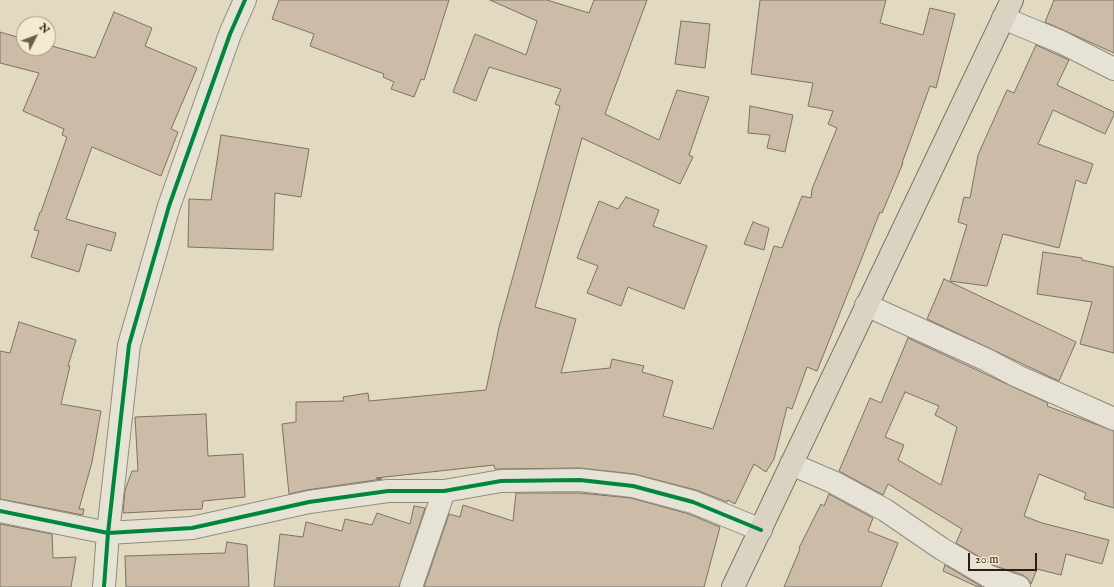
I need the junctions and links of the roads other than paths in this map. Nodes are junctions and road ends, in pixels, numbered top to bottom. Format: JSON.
{"nodes":[{"id":1,"x":246,"y":0,"type":"edge"},
{"id":2,"x":1007,"y":9,"type":"edge"},
{"id":3,"x":1114,"y":69,"type":"edge"},
{"id":4,"x":866,"y":305,"type":"junction"},
{"id":5,"x":1114,"y":418,"type":"edge"},
{"id":6,"x":791,"y":464,"type":"junction"},
{"id":7,"x":444,"y":491,"type":"junction"},
{"id":8,"x":0,"y":511,"type":"edge"},
{"id":9,"x":761,"y":530,"type":"junction"},
{"id":10,"x":108,"y":533,"type":"junction"},
{"id":11,"x":104,"y":587,"type":"edge"},
{"id":12,"x":411,"y":587,"type":"edge"},
{"id":13,"x":733,"y":587,"type":"edge"},
{"id":14,"x":1019,"y":587,"type":"edge"}],
"edges":[{"from":1,"to":10,"type":"street"},
{"from":2,"to":3,"type":"street"},
{"from":2,"to":4,"type":"main road"},
{"from":4,"to":5,"type":"street"},
{"from":4,"to":6,"type":"main road"},
{"from":6,"to":9,"type":"main road"},
{"from":6,"to":14,"type":"street"},
{"from":7,"to":9,"type":"street"},
{"from":7,"to":10,"type":"street"},
{"from":7,"to":12,"type":"street"},
{"from":8,"to":10,"type":"street"},
{"from":9,"to":13,"type":"main road"},
{"from":10,"to":11,"type":"street"}]}
